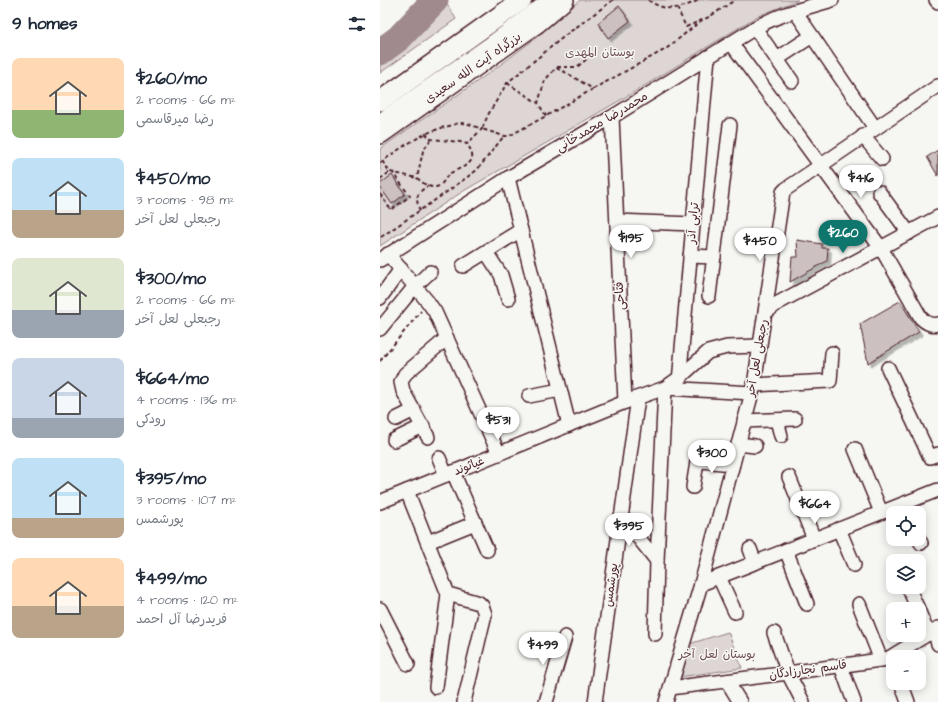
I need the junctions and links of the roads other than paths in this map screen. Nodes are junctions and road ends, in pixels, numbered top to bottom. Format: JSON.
{"nodes":[{"id":1,"x":522,"y":0,"type":"edge"},
{"id":2,"x":540,"y":0,"type":"edge"},
{"id":3,"x":548,"y":0,"type":"edge"},
{"id":4,"x":564,"y":0,"type":"edge"},
{"id":5,"x":832,"y":0,"type":"edge"},
{"id":6,"x":795,"y":10,"type":"junction"},
{"id":7,"x":755,"y":28,"type":"junction"},
{"id":8,"x":812,"y":36,"type":"junction"},
{"id":9,"x":731,"y":43,"type":"junction"},
{"id":10,"x":708,"y":57,"type":"junction"},
{"id":11,"x":776,"y":58,"type":"junction"},
{"id":12,"x":792,"y":81,"type":"dead end"},
{"id":13,"x":938,"y":86,"type":"edge"},
{"id":14,"x":380,"y":100,"type":"edge"},
{"id":15,"x":380,"y":113,"type":"edge"},
{"id":16,"x":612,"y":117,"type":"junction"},
{"id":17,"x":380,"y":120,"type":"edge"},
{"id":18,"x":730,"y":126,"type":"dead end"},
{"id":19,"x":875,"y":128,"type":"junction"},
{"id":20,"x":380,"y":134,"type":"edge"},
{"id":21,"x":863,"y":136,"type":"junction"},
{"id":22,"x":882,"y":159,"type":"dead end"},
{"id":23,"x":820,"y":165,"type":"junction"},
{"id":24,"x":508,"y":178,"type":"junction"},
{"id":25,"x":879,"y":192,"type":"dead end"},
{"id":26,"x":938,"y":217,"type":"edge"},
{"id":27,"x":617,"y":221,"type":"junction"},
{"id":28,"x":693,"y":224,"type":"junction"},
{"id":29,"x":521,"y":230,"type":"junction"},
{"id":30,"x":909,"y":233,"type":"junction"},
{"id":31,"x":881,"y":248,"type":"junction"},
{"id":32,"x":486,"y":252,"type":"junction"},
{"id":33,"x":690,"y":256,"type":"junction"},
{"id":34,"x":384,"y":257,"type":"edge"},
{"id":35,"x":714,"y":257,"type":"junction"},
{"id":36,"x":463,"y":266,"type":"dead end"},
{"id":37,"x":401,"y":269,"type":"junction"},
{"id":38,"x":430,"y":272,"type":"dead end"},
{"id":39,"x":415,"y":286,"type":"junction"},
{"id":40,"x":709,"y":296,"type":"dead end"},
{"id":41,"x":380,"y":298,"type":"edge"},
{"id":42,"x":508,"y":299,"type":"dead end"},
{"id":43,"x":765,"y":314,"type":"junction"},
{"id":44,"x":938,"y":324,"type":"edge"},
{"id":45,"x":380,"y":329,"type":"edge"},
{"id":46,"x":447,"y":338,"type":"junction"},
{"id":47,"x":760,"y":346,"type":"junction"},
{"id":48,"x":832,"y":354,"type":"dead end"},
{"id":49,"x":888,"y":368,"type":"dead end"},
{"id":50,"x":674,"y":385,"type":"junction"},
{"id":51,"x":753,"y":389,"type":"junction"},
{"id":52,"x":560,"y":390,"type":"junction"},
{"id":53,"x":529,"y":396,"type":"dead end"},
{"id":54,"x":638,"y":398,"type":"junction"},
{"id":55,"x":625,"y":402,"type":"junction"},
{"id":56,"x":414,"y":410,"type":"junction"},
{"id":57,"x":396,"y":419,"type":"dead end"},
{"id":58,"x":795,"y":419,"type":"dead end"},
{"id":59,"x":777,"y":420,"type":"junction"},
{"id":60,"x":744,"y":421,"type":"junction"},
{"id":61,"x":569,"y":425,"type":"junction"},
{"id":62,"x":781,"y":436,"type":"dead end"},
{"id":63,"x":394,"y":440,"type":"dead end"},
{"id":64,"x":738,"y":444,"type":"junction"},
{"id":65,"x":755,"y":446,"type":"dead end"},
{"id":66,"x":855,"y":449,"type":"dead end"},
{"id":67,"x":499,"y":454,"type":"junction"},
{"id":68,"x":938,"y":454,"type":"edge"},
{"id":69,"x":439,"y":458,"type":"dead end"},
{"id":70,"x":733,"y":464,"type":"junction"},
{"id":71,"x":450,"y":474,"type":"junction"},
{"id":72,"x":789,"y":477,"type":"dead end"},
{"id":73,"x":693,"y":487,"type":"dead end"},
{"id":74,"x":938,"y":490,"type":"edge"},
{"id":75,"x":407,"y":491,"type":"junction"},
{"id":76,"x":380,"y":502,"type":"edge"},
{"id":77,"x":910,"y":506,"type":"edge"},
{"id":78,"x":886,"y":511,"type":"edge"},
{"id":79,"x":881,"y":512,"type":"junction"},
{"id":80,"x":621,"y":516,"type":"junction"},
{"id":81,"x":475,"y":523,"type":"junction"},
{"id":82,"x":839,"y":529,"type":"junction"},
{"id":83,"x":814,"y":539,"type":"junction"},
{"id":84,"x":428,"y":542,"type":"junction"},
{"id":85,"x":750,"y":549,"type":"dead end"},
{"id":86,"x":486,"y":550,"type":"dead end"},
{"id":87,"x":786,"y":550,"type":"junction"},
{"id":88,"x":657,"y":561,"type":"junction"},
{"id":89,"x":755,"y":563,"type":"junction"},
{"id":90,"x":854,"y":565,"type":"dead end"},
{"id":91,"x":720,"y":577,"type":"junction"},
{"id":92,"x":701,"y":584,"type":"junction"},
{"id":93,"x":448,"y":594,"type":"junction"},
{"id":94,"x":807,"y":604,"type":"dead end"},
{"id":95,"x":859,"y":604,"type":"dead end"},
{"id":96,"x":380,"y":609,"type":"edge"},
{"id":97,"x":735,"y":612,"type":"dead end"},
{"id":98,"x":926,"y":622,"type":"edge"},
{"id":99,"x":933,"y":631,"type":"edge"},
{"id":100,"x":774,"y":632,"type":"dead end"},
{"id":101,"x":655,"y":634,"type":"dead end"},
{"id":102,"x":565,"y":637,"type":"dead end"},
{"id":103,"x":938,"y":644,"type":"edge"},
{"id":104,"x":902,"y":650,"type":"edge"},
{"id":105,"x":886,"y":655,"type":"edge"},
{"id":106,"x":886,"y":659,"type":"edge"},
{"id":107,"x":408,"y":664,"type":"dead end"},
{"id":108,"x":840,"y":666,"type":"junction"},
{"id":109,"x":788,"y":673,"type":"junction"},
{"id":110,"x":726,"y":681,"type":"junction"},
{"id":111,"x":436,"y":687,"type":"dead end"},
{"id":112,"x":670,"y":688,"type":"junction"},
{"id":113,"x":904,"y":690,"type":"edge"},
{"id":114,"x":464,"y":702,"type":"edge"},
{"id":115,"x":546,"y":702,"type":"edge"},
{"id":116,"x":595,"y":702,"type":"edge"},
{"id":117,"x":666,"y":702,"type":"edge"},
{"id":118,"x":740,"y":702,"type":"edge"},
{"id":119,"x":803,"y":702,"type":"edge"},
{"id":120,"x":854,"y":702,"type":"edge"},
{"id":121,"x":908,"y":702,"type":"edge"}],
"edges":[{"from":1,"to":14,"type":"highway"},
{"from":2,"to":15,"type":"street"},
{"from":3,"to":17,"type":"street"},
{"from":4,"to":20,"type":"highway","name":"بزرگراه آیت الله سعیدی"},
{"from":5,"to":6,"type":"street","name":"محمدرضا محمدخانی"},
{"from":6,"to":7,"type":"street","name":"محمدرضا محمدخانی"},
{"from":6,"to":8,"type":"street"},
{"from":7,"to":9,"type":"street","name":"محمدرضا محمدخانی"},
{"from":7,"to":11,"type":"street"},
{"from":8,"to":11,"type":"street"},
{"from":8,"to":19,"type":"street"},
{"from":9,"to":10,"type":"street","name":"محمدرضا محمدخانی"},
{"from":9,"to":23,"type":"street"},
{"from":10,"to":16,"type":"street","name":"محمدرضا محمدخانی"},
{"from":10,"to":28,"type":"street","name":"ترابی آذر"},
{"from":11,"to":12,"type":"street"},
{"from":13,"to":19,"type":"street","name":"رجبعلی لعل آخر"},
{"from":16,"to":24,"type":"street","name":"محمدرضا محمدخانی"},
{"from":16,"to":27,"type":"street","name":"فتاحی"},
{"from":18,"to":35,"type":"street"},
{"from":19,"to":21,"type":"street","name":"رجبعلی لعل آخر"},
{"from":21,"to":22,"type":"street"},
{"from":21,"to":23,"type":"street","name":"رجبعلی لعل آخر"},
{"from":23,"to":31,"type":"street"},
{"from":23,"to":43,"type":"street","name":"رجبعلی لعل آخر"},
{"from":24,"to":29,"type":"street"},
{"from":24,"to":34,"type":"street","name":"محمدرضا محمدخانی"},
{"from":25,"to":30,"type":"street"},
{"from":26,"to":30,"type":"street"},
{"from":27,"to":28,"type":"street"},
{"from":27,"to":55,"type":"street","name":"فتاحی"},
{"from":28,"to":33,"type":"street","name":"ترابی آذر"},
{"from":29,"to":32,"type":"street"},
{"from":29,"to":52,"type":"street"},
{"from":30,"to":31,"type":"street"},
{"from":31,"to":43,"type":"street"},
{"from":31,"to":44,"type":"street"},
{"from":32,"to":36,"type":"street"},
{"from":32,"to":42,"type":"street"},
{"from":33,"to":35,"type":"street"},
{"from":33,"to":50,"type":"street","name":"ترابی آذر"},
{"from":34,"to":37,"type":"street"},
{"from":35,"to":40,"type":"street"},
{"from":37,"to":39,"type":"street"},
{"from":37,"to":41,"type":"street"},
{"from":38,"to":39,"type":"street"},
{"from":39,"to":45,"type":"street"},
{"from":39,"to":46,"type":"street"},
{"from":43,"to":47,"type":"street","name":"رجبعلی لعل آخر"},
{"from":46,"to":56,"type":"street"},
{"from":46,"to":67,"type":"street"},
{"from":47,"to":50,"type":"street"},
{"from":47,"to":51,"type":"street","name":"رجبعلی لعل آخر"},
{"from":48,"to":51,"type":"street"},
{"from":49,"to":68,"type":"street"},
{"from":50,"to":51,"type":"street"},
{"from":50,"to":54,"type":"street","name":"غیاثوند"},
{"from":50,"to":88,"type":"street","name":"ترابی آذر"},
{"from":51,"to":60,"type":"street","name":"رجبعلی لعل آخر"},
{"from":52,"to":53,"type":"street"},
{"from":52,"to":61,"type":"street"},
{"from":54,"to":55,"type":"street","name":"غیاثوند"},
{"from":54,"to":80,"type":"street","name":"پورشمس"},
{"from":55,"to":61,"type":"street","name":"غیاثوند"},
{"from":56,"to":57,"type":"street"},
{"from":56,"to":63,"type":"street"},
{"from":58,"to":59,"type":"street"},
{"from":59,"to":60,"type":"street"},
{"from":59,"to":62,"type":"street"},
{"from":60,"to":64,"type":"street","name":"رجبعلی لعل آخر"},
{"from":61,"to":67,"type":"street","name":"غیاثوند"},
{"from":64,"to":65,"type":"street"},
{"from":64,"to":70,"type":"street","name":"رجبعلی لعل آخر"},
{"from":66,"to":79,"type":"street"},
{"from":67,"to":71,"type":"street","name":"غیاثوند"},
{"from":69,"to":71,"type":"street"},
{"from":70,"to":73,"type":"street"},
{"from":70,"to":92,"type":"street","name":"رجبعلی لعل آخر"},
{"from":71,"to":75,"type":"street","name":"غیاثوند"},
{"from":71,"to":81,"type":"street"},
{"from":72,"to":83,"type":"street"},
{"from":74,"to":77,"type":"street"},
{"from":75,"to":76,"type":"street","name":"غیاثوند"},
{"from":75,"to":84,"type":"street"},
{"from":78,"to":79,"type":"street"},
{"from":79,"to":82,"type":"street"},
{"from":80,"to":88,"type":"street"},
{"from":80,"to":116,"type":"street","name":"پورشمس"},
{"from":81,"to":84,"type":"street"},
{"from":81,"to":86,"type":"street"},
{"from":82,"to":83,"type":"street"},
{"from":82,"to":90,"type":"street"},
{"from":83,"to":87,"type":"street"},
{"from":84,"to":93,"type":"street"},
{"from":85,"to":89,"type":"street"},
{"from":87,"to":89,"type":"street"},
{"from":87,"to":94,"type":"street"},
{"from":88,"to":101,"type":"street","name":"ترابی آذر"},
{"from":89,"to":91,"type":"street"},
{"from":91,"to":92,"type":"street"},
{"from":91,"to":97,"type":"street"},
{"from":92,"to":112,"type":"street","name":"رجبعلی لعل آخر"},
{"from":93,"to":111,"type":"street"},
{"from":93,"to":114,"type":"street"},
{"from":95,"to":105,"type":"street"},
{"from":96,"to":107,"type":"street"},
{"from":98,"to":99,"type":"street"},
{"from":99,"to":103,"type":"street"},
{"from":99,"to":104,"type":"street","name":"قاسم نجارزادگان"},
{"from":100,"to":109,"type":"street"},
{"from":102,"to":115,"type":"street"},
{"from":106,"to":108,"type":"street","name":"قاسم نجارزادگان"},
{"from":108,"to":109,"type":"street","name":"قاسم نجارزادگان"},
{"from":108,"to":120,"type":"street"},
{"from":109,"to":110,"type":"street","name":"قاسم نجارزادگان"},
{"from":109,"to":119,"type":"street"},
{"from":110,"to":112,"type":"street","name":"قاسم نجارزادگان"},
{"from":110,"to":118,"type":"street"},
{"from":112,"to":117,"type":"street","name":"رجبعلی لعل آخر"},
{"from":113,"to":121,"type":"street"}]}
